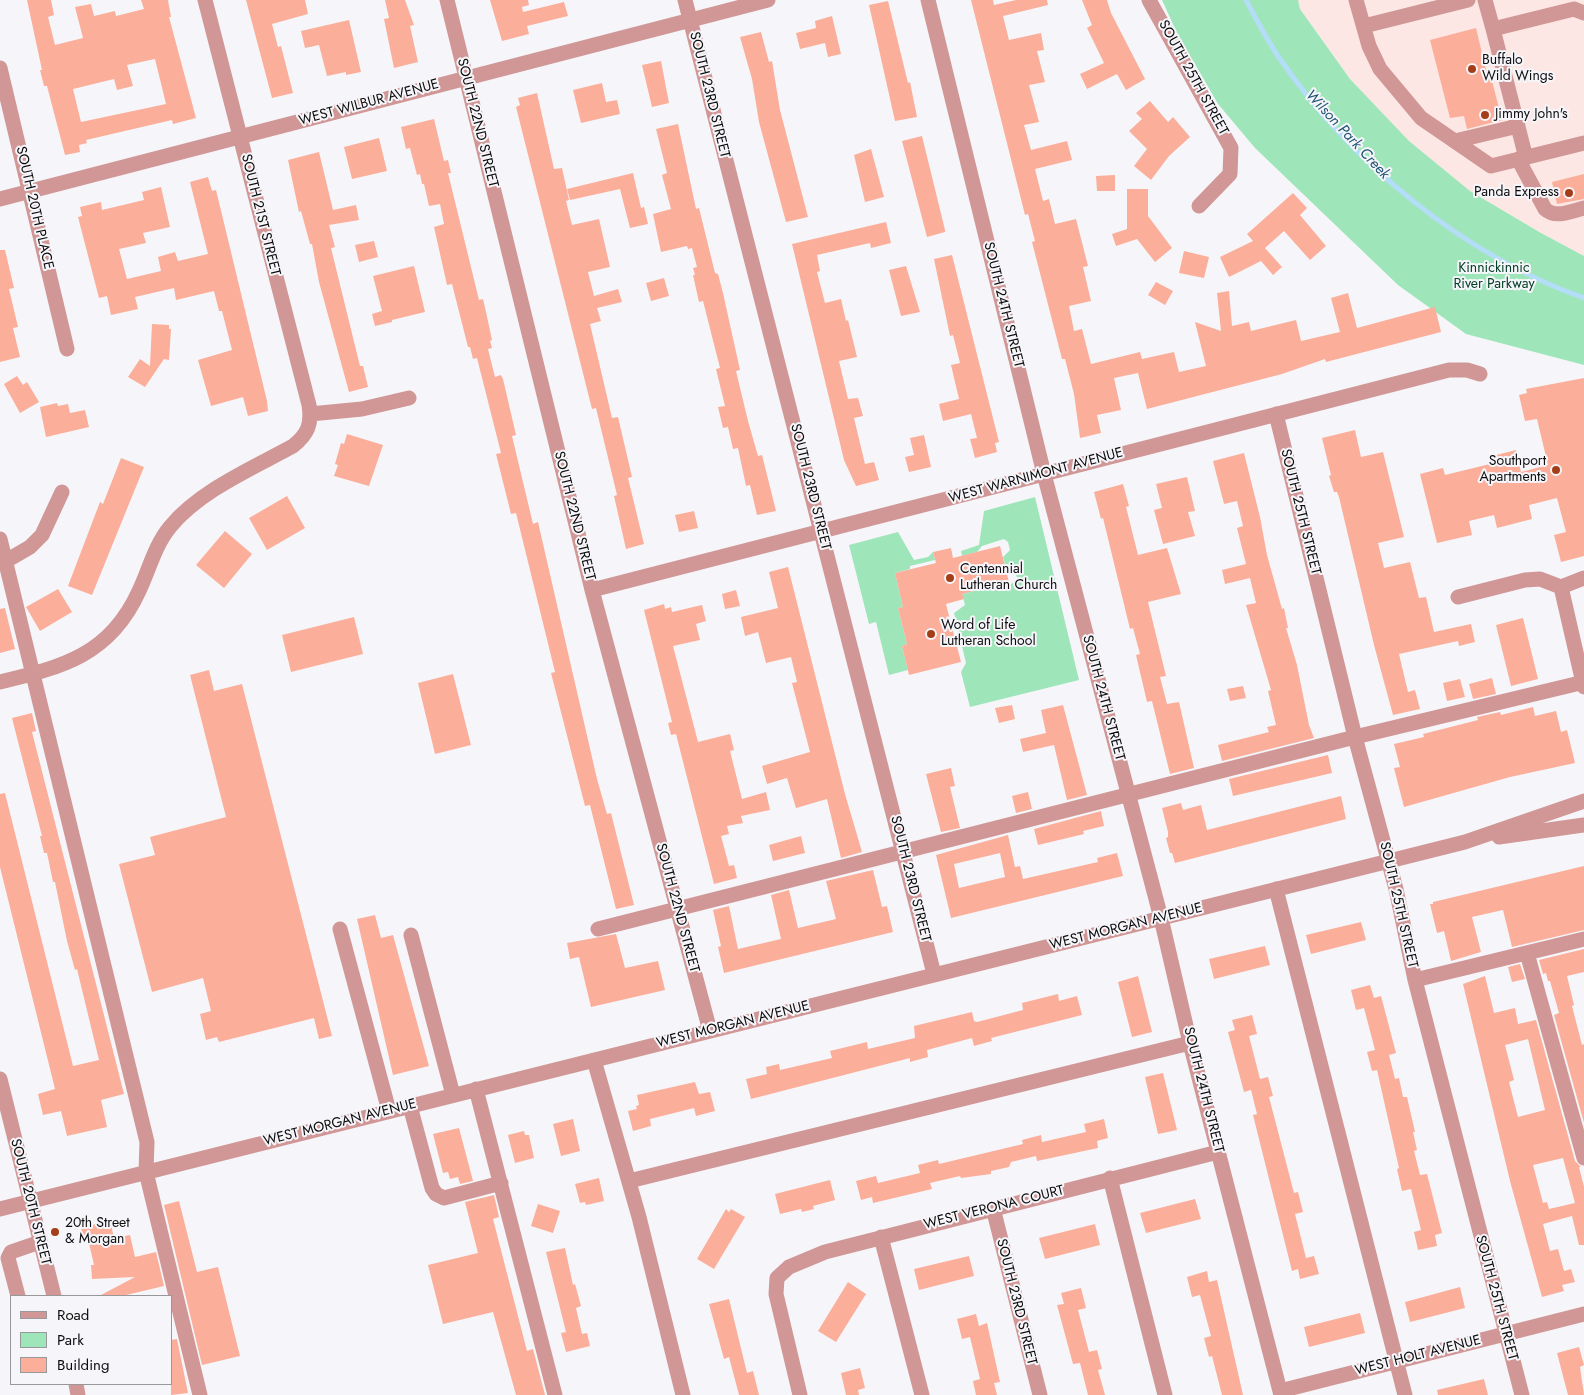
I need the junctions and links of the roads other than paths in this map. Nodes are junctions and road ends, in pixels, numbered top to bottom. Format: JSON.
{"nodes":[{"id":1,"x":205,"y":0,"type":"edge"},
{"id":2,"x":446,"y":0,"type":"edge"},
{"id":3,"x":685,"y":0,"type":"edge"},
{"id":4,"x":768,"y":0,"type":"edge"},
{"id":5,"x":928,"y":0,"type":"edge"},
{"id":6,"x":1149,"y":0,"type":"edge"},
{"id":7,"x":1356,"y":0,"type":"edge"},
{"id":8,"x":1468,"y":0,"type":"edge"},
{"id":9,"x":1485,"y":0,"type":"edge"},
{"id":10,"x":1584,"y":13,"type":"edge"},
{"id":11,"x":690,"y":20,"type":"junction"},
{"id":12,"x":1364,"y":26,"type":"junction"},
{"id":13,"x":1493,"y":30,"type":"junction"},
{"id":14,"x":0,"y":68,"type":"edge"},
{"id":15,"x":467,"y":78,"type":"junction"},
{"id":16,"x":1518,"y":126,"type":"junction"},
{"id":17,"x":240,"y":138,"type":"junction"},
{"id":18,"x":1455,"y":141,"type":"junction"},
{"id":19,"x":1584,"y":143,"type":"edge"},
{"id":20,"x":1522,"y":159,"type":"junction"},
{"id":21,"x":31,"y":192,"type":"junction"},
{"id":22,"x":0,"y":199,"type":"edge"},
{"id":23,"x":1199,"y":206,"type":"dead end"},
{"id":24,"x":1584,"y":208,"type":"edge"},
{"id":25,"x":67,"y":349,"type":"dead end"},
{"id":26,"x":1480,"y":374,"type":"dead end"},
{"id":27,"x":409,"y":398,"type":"dead end"},
{"id":28,"x":310,"y":414,"type":"junction"},
{"id":29,"x":1276,"y":414,"type":"junction"},
{"id":30,"x":1044,"y":474,"type":"junction"},
{"id":31,"x":62,"y":492,"type":"dead end"},
{"id":32,"x":822,"y":532,"type":"junction"},
{"id":33,"x":0,"y":539,"type":"edge"},
{"id":34,"x":6,"y":561,"type":"junction"},
{"id":35,"x":1584,"y":578,"type":"edge"},
{"id":36,"x":1561,"y":587,"type":"junction"},
{"id":37,"x":592,"y":590,"type":"junction"},
{"id":38,"x":1458,"y":596,"type":"dead end"},
{"id":39,"x":34,"y":674,"type":"junction"},
{"id":40,"x":0,"y":682,"type":"edge"},
{"id":41,"x":1584,"y":684,"type":"edge"},
{"id":42,"x":1355,"y":737,"type":"junction"},
{"id":43,"x":1129,"y":796,"type":"junction"},
{"id":44,"x":1584,"y":801,"type":"edge"},
{"id":45,"x":1584,"y":825,"type":"edge"},
{"id":46,"x":1466,"y":842,"type":"junction"},
{"id":47,"x":903,"y":852,"type":"junction"},
{"id":48,"x":1388,"y":861,"type":"junction"},
{"id":49,"x":1276,"y":889,"type":"junction"},
{"id":50,"x":677,"y":908,"type":"junction"},
{"id":51,"x":1161,"y":918,"type":"junction"},
{"id":52,"x":340,"y":929,"type":"dead end"},
{"id":53,"x":598,"y":929,"type":"dead end"},
{"id":54,"x":412,"y":935,"type":"dead end"},
{"id":55,"x":1584,"y":939,"type":"edge"},
{"id":56,"x":1527,"y":953,"type":"junction"},
{"id":57,"x":934,"y":974,"type":"junction"},
{"id":58,"x":1415,"y":980,"type":"junction"},
{"id":59,"x":710,"y":1031,"type":"junction"},
{"id":60,"x":1190,"y":1043,"type":"junction"},
{"id":61,"x":594,"y":1060,"type":"junction"},
{"id":62,"x":0,"y":1079,"type":"edge"},
{"id":63,"x":476,"y":1089,"type":"junction"},
{"id":64,"x":453,"y":1095,"type":"junction"},
{"id":65,"x":410,"y":1106,"type":"junction"},
{"id":66,"x":389,"y":1111,"type":"junction"},
{"id":67,"x":1218,"y":1152,"type":"junction"},
{"id":68,"x":1584,"y":1158,"type":"edge"},
{"id":69,"x":146,"y":1172,"type":"junction"},
{"id":70,"x":1110,"y":1178,"type":"junction"},
{"id":71,"x":629,"y":1181,"type":"junction"},
{"id":72,"x":501,"y":1183,"type":"junction"},
{"id":73,"x":30,"y":1201,"type":"junction"},
{"id":74,"x":0,"y":1208,"type":"edge"},
{"id":75,"x":993,"y":1208,"type":"junction"},
{"id":76,"x":882,"y":1237,"type":"junction"},
{"id":77,"x":40,"y":1242,"type":"junction"},
{"id":78,"x":5,"y":1250,"type":"edge"},
{"id":79,"x":18,"y":1295,"type":"edge"},
{"id":80,"x":54,"y":1295,"type":"edge"},
{"id":81,"x":1584,"y":1314,"type":"edge"},
{"id":82,"x":1505,"y":1334,"type":"junction"},
{"id":83,"x":1397,"y":1361,"type":"junction"},
{"id":84,"x":1281,"y":1393,"type":"edge"},
{"id":85,"x":200,"y":1395,"type":"edge"},
{"id":86,"x":556,"y":1395,"type":"edge"},
{"id":87,"x":683,"y":1395,"type":"edge"},
{"id":88,"x":800,"y":1395,"type":"edge"},
{"id":89,"x":922,"y":1395,"type":"edge"},
{"id":90,"x":1040,"y":1395,"type":"edge"},
{"id":91,"x":1165,"y":1395,"type":"edge"},
{"id":92,"x":1406,"y":1395,"type":"edge"},
{"id":93,"x":1522,"y":1395,"type":"edge"}],
"edges":[{"from":1,"to":17,"type":"street","name":"SOUTH 21ST STREET"},
{"from":2,"to":15,"type":"street","name":"SOUTH 22ND STREET"},
{"from":3,"to":11,"type":"street","name":"SOUTH 23RD STREET"},
{"from":4,"to":11,"type":"street","name":"WEST WILBUR AVENUE"},
{"from":5,"to":30,"type":"street","name":"SOUTH 24TH STREET"},
{"from":6,"to":23,"type":"street","name":"SOUTH 25TH STREET"},
{"from":7,"to":12,"type":"street"},
{"from":8,"to":12,"type":"street"},
{"from":9,"to":13,"type":"street"},
{"from":10,"to":13,"type":"street"},
{"from":11,"to":15,"type":"street","name":"WEST WILBUR AVENUE"},
{"from":11,"to":32,"type":"street","name":"SOUTH 23RD STREET"},
{"from":12,"to":18,"type":"street"},
{"from":13,"to":16,"type":"street"},
{"from":14,"to":21,"type":"street","name":"SOUTH 20TH PLACE"},
{"from":15,"to":17,"type":"street","name":"WEST WILBUR AVENUE"},
{"from":15,"to":37,"type":"street","name":"SOUTH 22ND STREET"},
{"from":16,"to":18,"type":"street"},
{"from":16,"to":20,"type":"street"},
{"from":17,"to":21,"type":"street","name":"WEST WILBUR AVENUE"},
{"from":17,"to":28,"type":"street","name":"SOUTH 21ST STREET"},
{"from":18,"to":20,"type":"street"},
{"from":19,"to":20,"type":"street"},
{"from":20,"to":24,"type":"street"},
{"from":21,"to":22,"type":"street","name":"WEST WILBUR AVENUE"},
{"from":21,"to":25,"type":"street","name":"SOUTH 20TH PLACE"},
{"from":26,"to":29,"type":"street","name":"WEST WARNIMONT AVENUE"},
{"from":27,"to":28,"type":"street"},
{"from":28,"to":39,"type":"street","name":"SOUTH 21ST STREET"},
{"from":29,"to":30,"type":"street","name":"WEST WARNIMONT AVENUE"},
{"from":29,"to":42,"type":"street","name":"SOUTH 25TH STREET"},
{"from":30,"to":32,"type":"street","name":"WEST WARNIMONT AVENUE"},
{"from":30,"to":43,"type":"street","name":"SOUTH 24TH STREET"},
{"from":31,"to":34,"type":"street"},
{"from":32,"to":37,"type":"street","name":"WEST WARNIMONT AVENUE"},
{"from":32,"to":47,"type":"street","name":"SOUTH 23RD STREET"},
{"from":33,"to":34,"type":"street"},
{"from":34,"to":39,"type":"street"},
{"from":35,"to":36,"type":"street"},
{"from":36,"to":38,"type":"street"},
{"from":36,"to":41,"type":"street"},
{"from":37,"to":50,"type":"street","name":"SOUTH 22ND STREET"},
{"from":39,"to":40,"type":"street"},
{"from":39,"to":69,"type":"street"},
{"from":41,"to":42,"type":"street"},
{"from":42,"to":43,"type":"street"},
{"from":42,"to":48,"type":"street","name":"SOUTH 25TH STREET"},
{"from":43,"to":47,"type":"street"},
{"from":43,"to":51,"type":"street","name":"SOUTH 24TH STREET"},
{"from":44,"to":46,"type":"street","name":"WEST MORGAN AVENUE"},
{"from":45,"to":46,"type":"street","name":"WEST MORGAN AVENUE"},
{"from":46,"to":48,"type":"street","name":"WEST MORGAN AVENUE"},
{"from":47,"to":50,"type":"street"},
{"from":47,"to":57,"type":"street","name":"SOUTH 23RD STREET"},
{"from":48,"to":49,"type":"street","name":"WEST MORGAN AVENUE"},
{"from":48,"to":58,"type":"street","name":"SOUTH 25TH STREET"},
{"from":49,"to":51,"type":"street","name":"WEST MORGAN AVENUE"},
{"from":49,"to":83,"type":"street"},
{"from":50,"to":53,"type":"street"},
{"from":50,"to":59,"type":"street","name":"SOUTH 22ND STREET"},
{"from":51,"to":57,"type":"street","name":"WEST MORGAN AVENUE"},
{"from":51,"to":60,"type":"street","name":"SOUTH 24TH STREET"},
{"from":52,"to":66,"type":"street"},
{"from":54,"to":64,"type":"street"},
{"from":55,"to":56,"type":"street"},
{"from":56,"to":58,"type":"street"},
{"from":56,"to":68,"type":"street"},
{"from":57,"to":59,"type":"street","name":"WEST MORGAN AVENUE"},
{"from":58,"to":82,"type":"street","name":"SOUTH 25TH STREET"},
{"from":59,"to":61,"type":"street","name":"WEST MORGAN AVENUE"},
{"from":60,"to":67,"type":"street","name":"SOUTH 24TH STREET"},
{"from":60,"to":71,"type":"street"},
{"from":61,"to":63,"type":"street","name":"WEST MORGAN AVENUE"},
{"from":61,"to":71,"type":"street"},
{"from":62,"to":73,"type":"street","name":"SOUTH 20TH STREET"},
{"from":63,"to":64,"type":"street","name":"WEST MORGAN AVENUE"},
{"from":63,"to":72,"type":"street"},
{"from":64,"to":65,"type":"street","name":"WEST MORGAN AVENUE"},
{"from":65,"to":66,"type":"street","name":"WEST MORGAN AVENUE"},
{"from":65,"to":72,"type":"street"},
{"from":66,"to":69,"type":"street","name":"WEST MORGAN AVENUE"},
{"from":67,"to":70,"type":"street","name":"WEST VERONA COURT"},
{"from":67,"to":84,"type":"street","name":"SOUTH 24TH STREET"},
{"from":69,"to":73,"type":"street","name":"WEST MORGAN AVENUE"},
{"from":69,"to":85,"type":"street"},
{"from":70,"to":75,"type":"street","name":"WEST VERONA COURT"},
{"from":70,"to":91,"type":"street"},
{"from":71,"to":87,"type":"street"},
{"from":72,"to":86,"type":"street"},
{"from":73,"to":74,"type":"street","name":"WEST MORGAN AVENUE"},
{"from":73,"to":77,"type":"street","name":"SOUTH 20TH STREET"},
{"from":75,"to":76,"type":"street","name":"WEST VERONA COURT"},
{"from":75,"to":90,"type":"street","name":"SOUTH 23RD STREET"},
{"from":76,"to":88,"type":"street","name":"WEST VERONA COURT"},
{"from":76,"to":89,"type":"street"},
{"from":77,"to":78,"type":"street"},
{"from":77,"to":80,"type":"street","name":"SOUTH 20TH STREET"},
{"from":78,"to":79,"type":"street"},
{"from":81,"to":82,"type":"street","name":"WEST HOLT AVENUE"},
{"from":82,"to":83,"type":"street","name":"WEST HOLT AVENUE"},
{"from":82,"to":93,"type":"street","name":"SOUTH 25TH STREET"},
{"from":83,"to":84,"type":"street","name":"WEST HOLT AVENUE"},
{"from":83,"to":92,"type":"street"}]}
